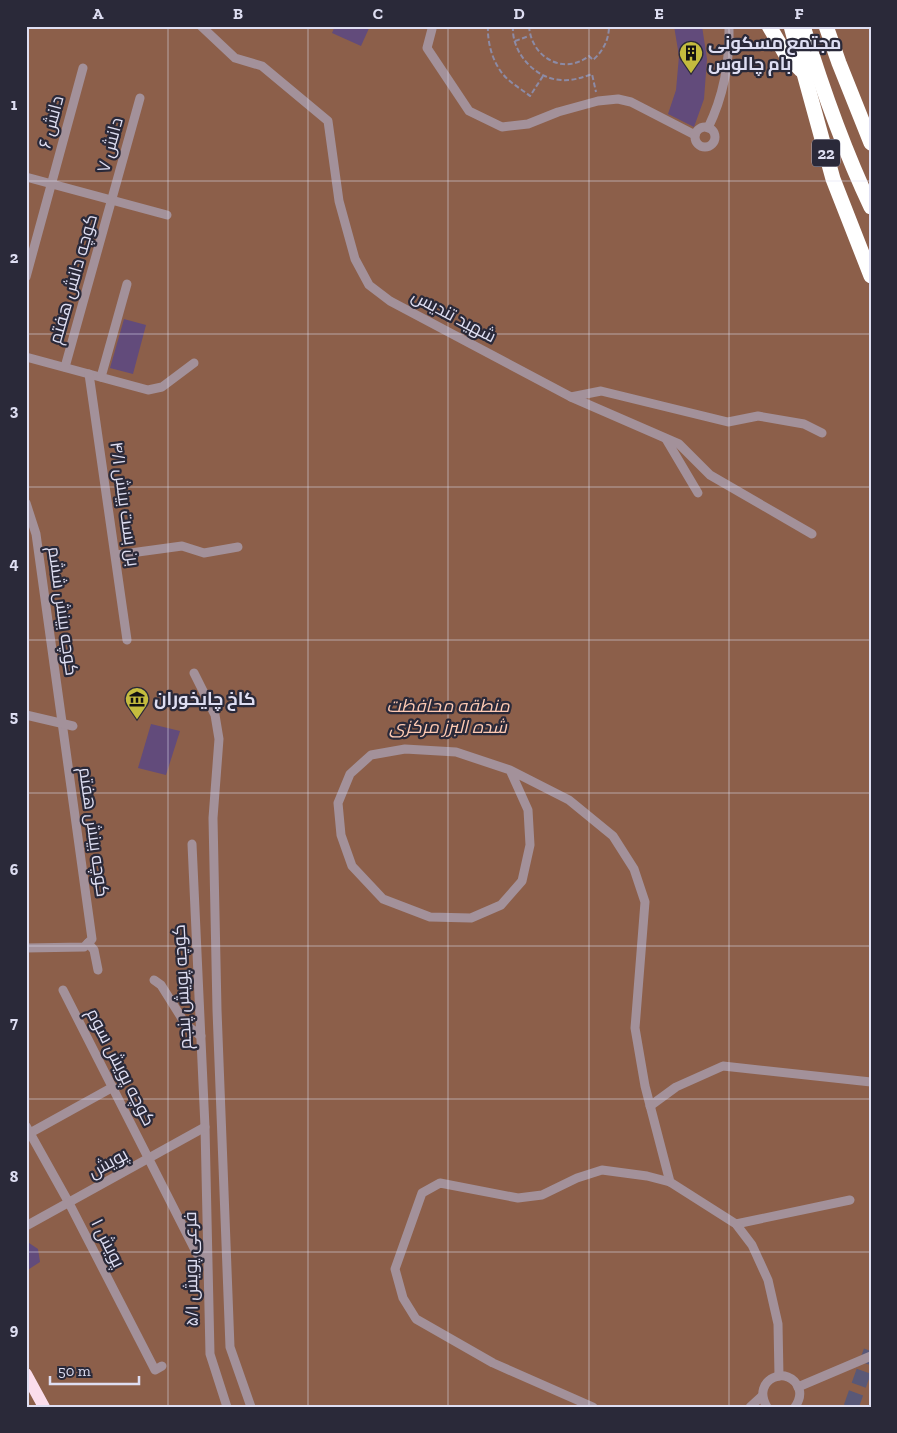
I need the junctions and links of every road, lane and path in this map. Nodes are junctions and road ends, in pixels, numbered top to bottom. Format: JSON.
{"nodes":[{"id":1,"x":201,"y":26,"type":"edge"},
{"id":2,"x":430,"y":26,"type":"edge"},
{"id":3,"x":488,"y":26,"type":"edge"},
{"id":4,"x":513,"y":26,"type":"edge"},
{"id":5,"x":529,"y":26,"type":"edge"},
{"id":6,"x":609,"y":26,"type":"edge"},
{"id":7,"x":729,"y":26,"type":"edge"},
{"id":8,"x":769,"y":26,"type":"edge"},
{"id":9,"x":791,"y":26,"type":"edge"},
{"id":10,"x":803,"y":26,"type":"edge"},
{"id":11,"x":826,"y":26,"type":"edge"},
{"id":12,"x":530,"y":36,"type":"junction"},
{"id":13,"x":515,"y":41,"type":"junction"},
{"id":14,"x":82,"y":68,"type":"dead end"},
{"id":15,"x":802,"y":71,"type":"junction"},
{"id":16,"x":543,"y":76,"type":"junction"},
{"id":17,"x":825,"y":94,"type":"junction"},
{"id":18,"x":140,"y":98,"type":"dead end"},
{"id":19,"x":598,"y":101,"type":"junction"},
{"id":20,"x":708,"y":128,"type":"junction"},
{"id":21,"x":695,"y":135,"type":"junction"},
{"id":22,"x":871,"y":143,"type":"edge"},
{"id":23,"x":26,"y":177,"type":"edge"},
{"id":24,"x":52,"y":184,"type":"junction"},
{"id":25,"x":112,"y":200,"type":"junction"},
{"id":26,"x":871,"y":207,"type":"edge"},
{"id":27,"x":167,"y":215,"type":"dead end"},
{"id":28,"x":871,"y":276,"type":"edge"},
{"id":29,"x":26,"y":277,"type":"edge"},
{"id":30,"x":127,"y":284,"type":"dead end"},
{"id":31,"x":26,"y":356,"type":"edge"},
{"id":32,"x":194,"y":363,"type":"dead end"},
{"id":33,"x":65,"y":367,"type":"junction"},
{"id":34,"x":89,"y":374,"type":"junction"},
{"id":35,"x":100,"y":377,"type":"junction"},
{"id":36,"x":571,"y":397,"type":"junction"},
{"id":37,"x":822,"y":433,"type":"dead end"},
{"id":38,"x":666,"y":439,"type":"junction"},
{"id":39,"x":698,"y":493,"type":"dead end"},
{"id":40,"x":26,"y":503,"type":"edge"},
{"id":41,"x":812,"y":534,"type":"dead end"},
{"id":42,"x":238,"y":546,"type":"dead end"},
{"id":43,"x":116,"y":555,"type":"junction"},
{"id":44,"x":127,"y":640,"type":"dead end"},
{"id":45,"x":194,"y":673,"type":"dead end"},
{"id":46,"x":26,"y":714,"type":"edge"},
{"id":47,"x":63,"y":724,"type":"junction"},
{"id":48,"x":74,"y":726,"type":"dead end"},
{"id":49,"x":510,"y":770,"type":"junction"},
{"id":50,"x":192,"y":844,"type":"dead end"},
{"id":51,"x":88,"y":943,"type":"junction"},
{"id":52,"x":26,"y":948,"type":"edge"},
{"id":53,"x":98,"y":970,"type":"dead end"},
{"id":54,"x":154,"y":980,"type":"dead end"},
{"id":55,"x":63,"y":990,"type":"dead end"},
{"id":56,"x":201,"y":1036,"type":"junction"},
{"id":57,"x":871,"y":1082,"type":"edge"},
{"id":58,"x":113,"y":1087,"type":"junction"},
{"id":59,"x":650,"y":1106,"type":"junction"},
{"id":60,"x":205,"y":1127,"type":"junction"},
{"id":61,"x":28,"y":1129,"type":"edge"},
{"id":62,"x":150,"y":1158,"type":"junction"},
{"id":63,"x":670,"y":1182,"type":"junction"},
{"id":64,"x":850,"y":1200,"type":"dead end"},
{"id":65,"x":69,"y":1203,"type":"junction"},
{"id":66,"x":736,"y":1224,"type":"junction"},
{"id":67,"x":26,"y":1226,"type":"edge"},
{"id":68,"x":207,"y":1258,"type":"junction"},
{"id":69,"x":871,"y":1356,"type":"edge"},
{"id":70,"x":162,"y":1366,"type":"dead end"},
{"id":71,"x":26,"y":1374,"type":"edge"},
{"id":72,"x":779,"y":1376,"type":"junction"},
{"id":73,"x":798,"y":1388,"type":"junction"},
{"id":74,"x":762,"y":1396,"type":"junction"},
{"id":75,"x":44,"y":1407,"type":"edge"},
{"id":76,"x":227,"y":1407,"type":"edge"},
{"id":77,"x":251,"y":1407,"type":"edge"},
{"id":78,"x":593,"y":1407,"type":"edge"},
{"id":79,"x":750,"y":1407,"type":"edge"},
{"id":80,"x":767,"y":1407,"type":"edge"},
{"id":81,"x":795,"y":1407,"type":"edge"}],
"edges":[{"from":1,"to":36,"type":"street","name":"شهید تندیس"},
{"from":2,"to":19,"type":"street"},
{"from":3,"to":16,"type":"path"},
{"from":4,"to":13,"type":"path"},
{"from":5,"to":12,"type":"path"},
{"from":6,"to":12,"type":"path"},
{"from":7,"to":20,"type":"street"},
{"from":8,"to":15,"type":"highway"},
{"from":9,"to":15,"type":"highway","number":"22"},
{"from":10,"to":17,"type":"highway"},
{"from":11,"to":22,"type":"highway"},
{"from":12,"to":13,"type":"path"},
{"from":13,"to":16,"type":"path"},
{"from":14,"to":24,"type":"street","name":"دانش ۶"},
{"from":15,"to":17,"type":"highway"},
{"from":15,"to":28,"type":"highway","number":"22"},
{"from":16,"to":19,"type":"path"},
{"from":17,"to":26,"type":"highway"},
{"from":18,"to":25,"type":"street","name":"دانش ۷"},
{"from":19,"to":21,"type":"street"},
{"from":20,"to":21,"type":"street"},
{"from":20,"to":21,"type":"street"},
{"from":23,"to":24,"type":"street"},
{"from":24,"to":25,"type":"street"},
{"from":24,"to":29,"type":"street","name":"دانش ۶"},
{"from":25,"to":27,"type":"street"},
{"from":25,"to":33,"type":"street","name":"کوچه دانش هفتم"},
{"from":30,"to":35,"type":"street"},
{"from":31,"to":33,"type":"street"},
{"from":32,"to":35,"type":"street"},
{"from":33,"to":34,"type":"street"},
{"from":34,"to":35,"type":"street"},
{"from":34,"to":43,"type":"street","name":"بن بست بینش ۴/۱"},
{"from":36,"to":37,"type":"street"},
{"from":36,"to":38,"type":"street","name":"شهید تندیس"},
{"from":38,"to":39,"type":"street"},
{"from":38,"to":41,"type":"street","name":"شهید تندیس"},
{"from":40,"to":47,"type":"street","name":"کوچه بینش ششم"},
{"from":42,"to":43,"type":"street"},
{"from":43,"to":44,"type":"street","name":"بن بست بینش ۴/۱"},
{"from":45,"to":77,"type":"street"},
{"from":46,"to":47,"type":"street"},
{"from":47,"to":48,"type":"street"},
{"from":47,"to":51,"type":"street","name":"کوچه بینش هفتم"},
{"from":49,"to":49,"type":"street"},
{"from":49,"to":59,"type":"street"},
{"from":50,"to":56,"type":"street","name":"کوچه پویش پنجم"},
{"from":51,"to":52,"type":"street"},
{"from":51,"to":53,"type":"street"},
{"from":54,"to":56,"type":"street"},
{"from":55,"to":58,"type":"street","name":"کوچه پویش سوم"},
{"from":56,"to":60,"type":"street","name":"کوچه پویش پنجم"},
{"from":57,"to":59,"type":"street"},
{"from":58,"to":61,"type":"street"},
{"from":58,"to":62,"type":"street","name":"کوچه پویش سوم"},
{"from":59,"to":63,"type":"street"},
{"from":60,"to":62,"type":"street","name":"پویش"},
{"from":60,"to":68,"type":"street","name":"فرعی پویش ۵/۱"},
{"from":61,"to":65,"type":"street","name":"پویش ۱"},
{"from":62,"to":65,"type":"street","name":"پویش"},
{"from":62,"to":68,"type":"street","name":"کوچه پویش سوم"},
{"from":63,"to":66,"type":"street"},
{"from":63,"to":78,"type":"street"},
{"from":64,"to":66,"type":"street"},
{"from":65,"to":67,"type":"street","name":"پویش"},
{"from":65,"to":70,"type":"street","name":"پویش ۱"},
{"from":66,"to":72,"type":"street"},
{"from":68,"to":76,"type":"street","name":"فرعی پویش ۵/۱"},
{"from":69,"to":73,"type":"street"},
{"from":71,"to":75,"type":"main road"},
{"from":72,"to":73,"type":"street"},
{"from":72,"to":74,"type":"street"},
{"from":73,"to":81,"type":"street"},
{"from":74,"to":79,"type":"street"},
{"from":74,"to":80,"type":"street"}]}
